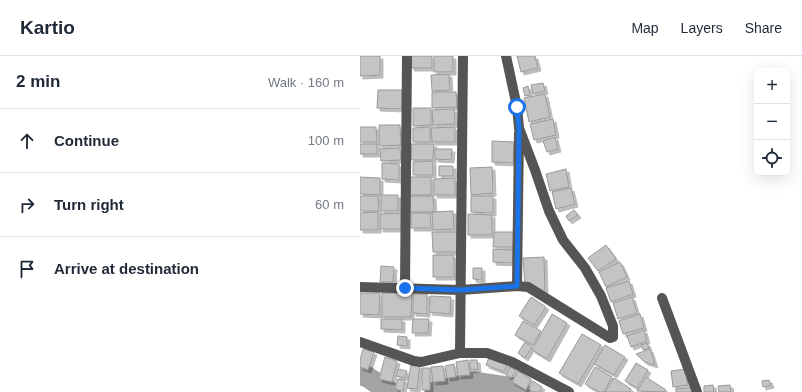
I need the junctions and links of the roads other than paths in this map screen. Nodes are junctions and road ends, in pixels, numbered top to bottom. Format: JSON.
{"nodes":[{"id":1,"x":407,"y":56,"type":"edge"},
{"id":2,"x":463,"y":56,"type":"edge"},
{"id":3,"x":506,"y":56,"type":"edge"},
{"id":4,"x":519,"y":128,"type":"junction"},
{"id":5,"x":517,"y":286,"type":"junction"},
{"id":6,"x":360,"y":287,"type":"edge"},
{"id":7,"x":405,"y":288,"type":"junction"},
{"id":8,"x":460,"y":290,"type":"junction"},
{"id":9,"x":662,"y":298,"type":"dead end"},
{"id":10,"x":360,"y":342,"type":"edge"},
{"id":11,"x":460,"y":353,"type":"junction"},
{"id":12,"x":569,"y":392,"type":"edge"},
{"id":13,"x":697,"y":392,"type":"edge"}],
"edges":[{"from":1,"to":7,"type":"street"},
{"from":2,"to":8,"type":"street"},
{"from":3,"to":4,"type":"street"},
{"from":4,"to":5,"type":"street"},
{"from":4,"to":5,"type":"street"},
{"from":5,"to":8,"type":"street"},
{"from":6,"to":7,"type":"street"},
{"from":7,"to":8,"type":"street"},
{"from":8,"to":11,"type":"street"},
{"from":9,"to":13,"type":"street"},
{"from":10,"to":11,"type":"street"},
{"from":11,"to":12,"type":"street"}]}
